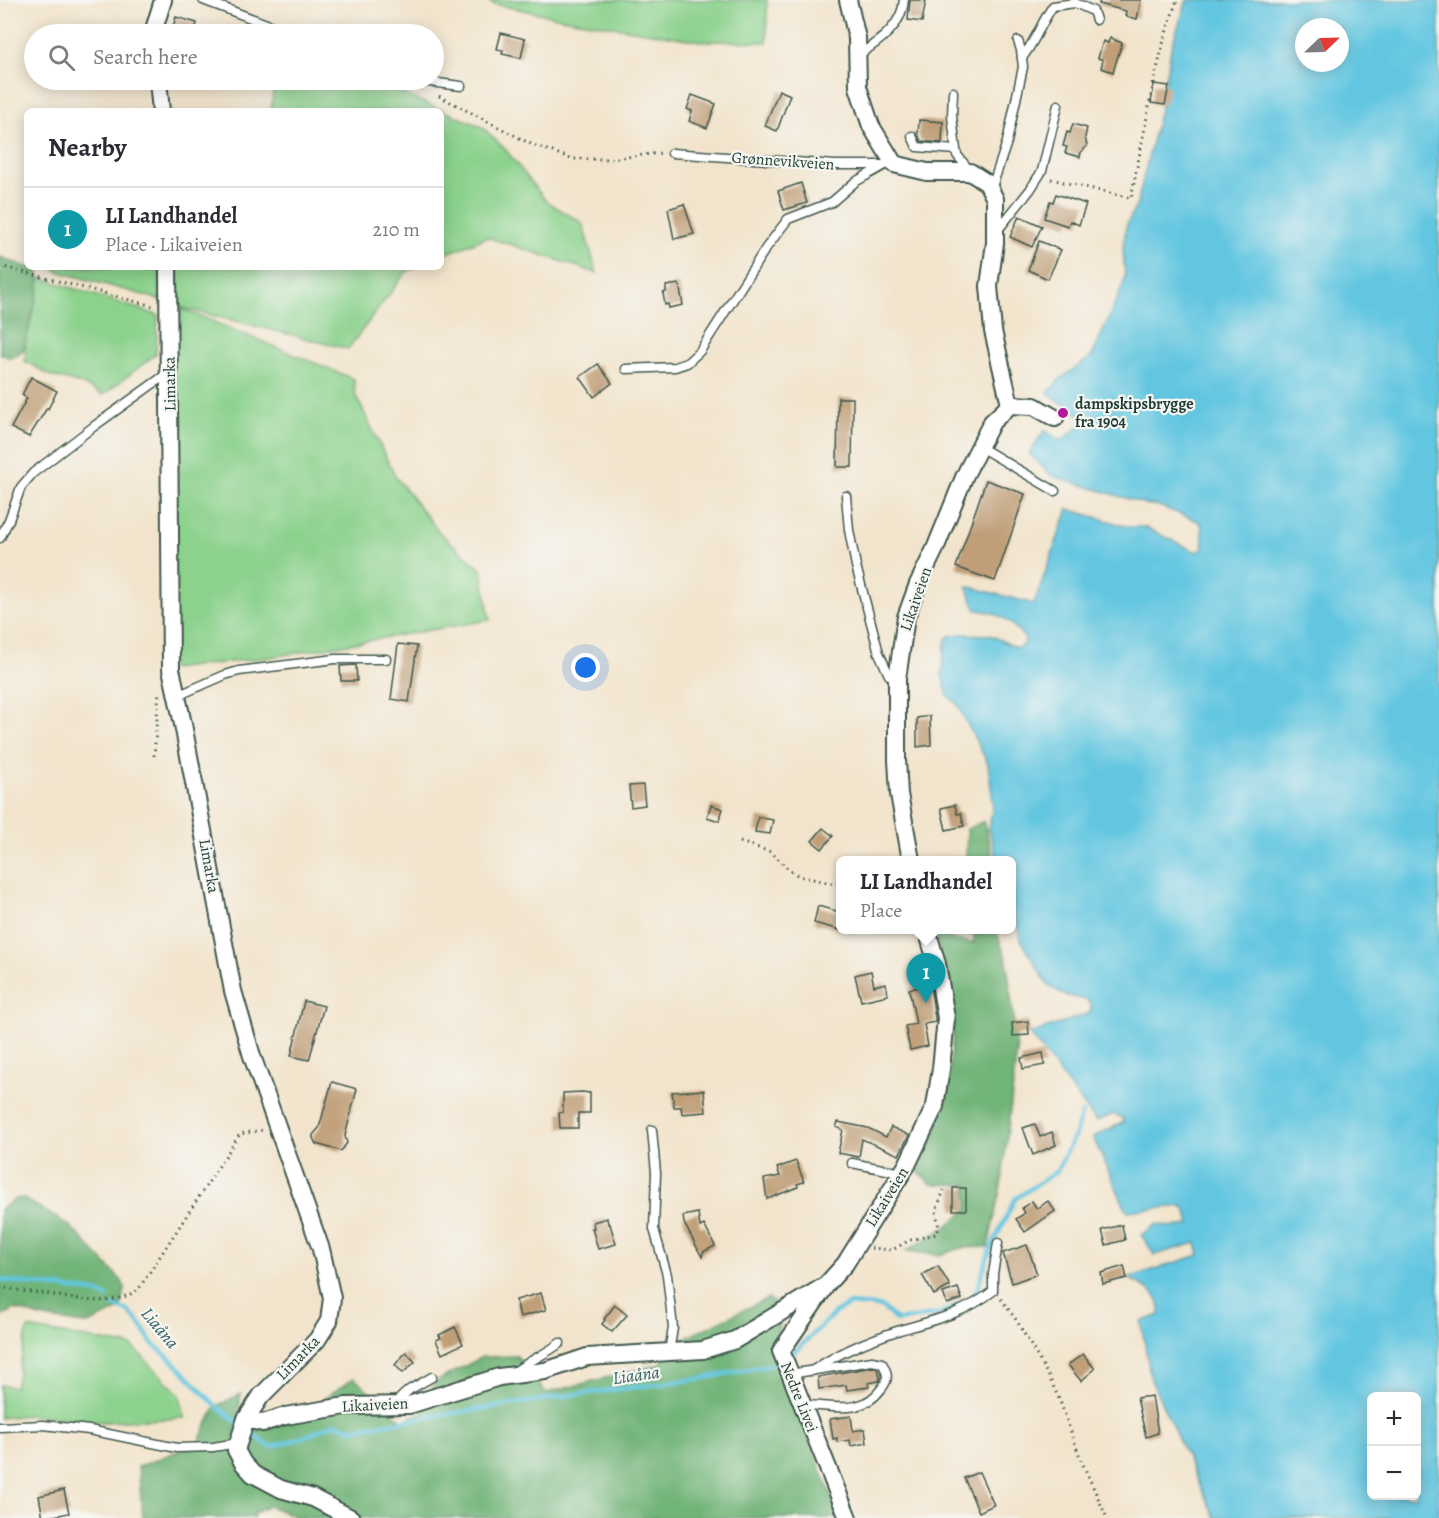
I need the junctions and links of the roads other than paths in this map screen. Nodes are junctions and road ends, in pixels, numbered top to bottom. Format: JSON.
{"nodes":[{"id":1,"x":163,"y":0,"type":"edge"},
{"id":2,"x":203,"y":0,"type":"edge"},
{"id":3,"x":848,"y":0,"type":"edge"},
{"id":4,"x":904,"y":0,"type":"edge"},
{"id":5,"x":1096,"y":20,"type":"dead end"},
{"id":6,"x":156,"y":24,"type":"edge"},
{"id":7,"x":267,"y":24,"type":"edge"},
{"id":8,"x":1018,"y":41,"type":"dead end"},
{"id":9,"x":857,"y":57,"type":"junction"},
{"id":10,"x":1022,"y":58,"type":"junction"},
{"id":11,"x":444,"y":84,"type":"edge"},
{"id":12,"x":461,"y":86,"type":"dead end"},
{"id":13,"x":159,"y":90,"type":"edge"},
{"id":14,"x":953,"y":92,"type":"dead end"},
{"id":15,"x":1058,"y":105,"type":"dead end"},
{"id":16,"x":161,"y":108,"type":"edge"},
{"id":17,"x":912,"y":136,"type":"dead end"},
{"id":18,"x":956,"y":150,"type":"junction"},
{"id":19,"x":672,"y":153,"type":"road end"},
{"id":20,"x":890,"y":164,"type":"junction"},
{"id":21,"x":970,"y":172,"type":"junction"},
{"id":22,"x":991,"y":191,"type":"junction"},
{"id":23,"x":995,"y":234,"type":"junction"},
{"id":24,"x":168,"y":270,"type":"edge"},
{"id":25,"x":626,"y":369,"type":"dead end"},
{"id":26,"x":171,"y":372,"type":"junction"},
{"id":27,"x":1010,"y":405,"type":"junction"},
{"id":28,"x":1054,"y":418,"type":"dead end"},
{"id":29,"x":980,"y":447,"type":"junction"},
{"id":30,"x":1055,"y":491,"type":"dead end"},
{"id":31,"x":846,"y":496,"type":"dead end"},
{"id":32,"x":0,"y":538,"type":"edge"},
{"id":33,"x":386,"y":659,"type":"dead end"},
{"id":34,"x":897,"y":679,"type":"junction"},
{"id":35,"x":176,"y":696,"type":"junction"},
{"id":36,"x":910,"y":856,"type":"edge"},
{"id":37,"x":928,"y":934,"type":"edge"},
{"id":38,"x":652,"y":1130,"type":"dead end"},
{"id":39,"x":852,"y":1164,"type":"dead end"},
{"id":40,"x":902,"y":1173,"type":"junction"},
{"id":41,"x":998,"y":1243,"type":"dead end"},
{"id":42,"x":826,"y":1285,"type":"junction"},
{"id":43,"x":560,"y":1343,"type":"dead end"},
{"id":44,"x":669,"y":1353,"type":"junction"},
{"id":45,"x":812,"y":1371,"type":"junction"},
{"id":46,"x":790,"y":1374,"type":"junction"},
{"id":47,"x":511,"y":1375,"type":"junction"},
{"id":48,"x":432,"y":1377,"type":"dead end"},
{"id":49,"x":392,"y":1405,"type":"junction"},
{"id":50,"x":802,"y":1405,"type":"junction"},
{"id":51,"x":246,"y":1419,"type":"junction"},
{"id":52,"x":0,"y":1428,"type":"edge"},
{"id":53,"x":238,"y":1443,"type":"junction"},
{"id":54,"x":351,"y":1518,"type":"edge"},
{"id":55,"x":848,"y":1518,"type":"edge"}],
"edges":[{"from":1,"to":6,"type":"street"},
{"from":2,"to":7,"type":"lane"},
{"from":3,"to":9,"type":"street"},
{"from":4,"to":9,"type":"lane"},
{"from":5,"to":10,"type":"lane"},
{"from":8,"to":10,"type":"lane"},
{"from":9,"to":20,"type":"street"},
{"from":10,"to":22,"type":"lane"},
{"from":11,"to":12,"type":"lane"},
{"from":13,"to":16,"type":"street"},
{"from":14,"to":18,"type":"lane"},
{"from":15,"to":23,"type":"lane"},
{"from":17,"to":18,"type":"lane"},
{"from":18,"to":21,"type":"lane"},
{"from":19,"to":20,"type":"lane","name":"Grønnevikveien"},
{"from":20,"to":21,"type":"street","name":"Grønnevikveien"},
{"from":20,"to":25,"type":"lane"},
{"from":21,"to":22,"type":"street"},
{"from":22,"to":23,"type":"street"},
{"from":23,"to":27,"type":"street"},
{"from":24,"to":26,"type":"street","name":"Limarka"},
{"from":26,"to":32,"type":"lane"},
{"from":26,"to":35,"type":"street","name":"Limarka"},
{"from":27,"to":28,"type":"street"},
{"from":27,"to":29,"type":"street","name":"Likaiveien"},
{"from":29,"to":30,"type":"lane"},
{"from":29,"to":34,"type":"street","name":"Likaiveien"},
{"from":31,"to":34,"type":"lane"},
{"from":33,"to":35,"type":"lane"},
{"from":34,"to":36,"type":"street","name":"Likaiveien"},
{"from":35,"to":51,"type":"street","name":"Limarka"},
{"from":37,"to":40,"type":"street","name":"Likaiveien"},
{"from":38,"to":44,"type":"lane"},
{"from":39,"to":40,"type":"lane"},
{"from":40,"to":42,"type":"street","name":"Likaiveien"},
{"from":41,"to":45,"type":"lane"},
{"from":42,"to":44,"type":"street","name":"Likaiveien"},
{"from":42,"to":46,"type":"street","name":"Nedre Livei"},
{"from":43,"to":47,"type":"lane"},
{"from":44,"to":47,"type":"street","name":"Likaiveien"},
{"from":45,"to":46,"type":"lane"},
{"from":45,"to":50,"type":"lane"},
{"from":46,"to":50,"type":"street","name":"Nedre Livei"},
{"from":47,"to":49,"type":"street","name":"Likaiveien"},
{"from":48,"to":49,"type":"lane"},
{"from":49,"to":51,"type":"street","name":"Likaiveien"},
{"from":50,"to":55,"type":"street","name":"Nedre Livei"},
{"from":51,"to":53,"type":"street"},
{"from":52,"to":53,"type":"lane"},
{"from":53,"to":54,"type":"street"}]}
